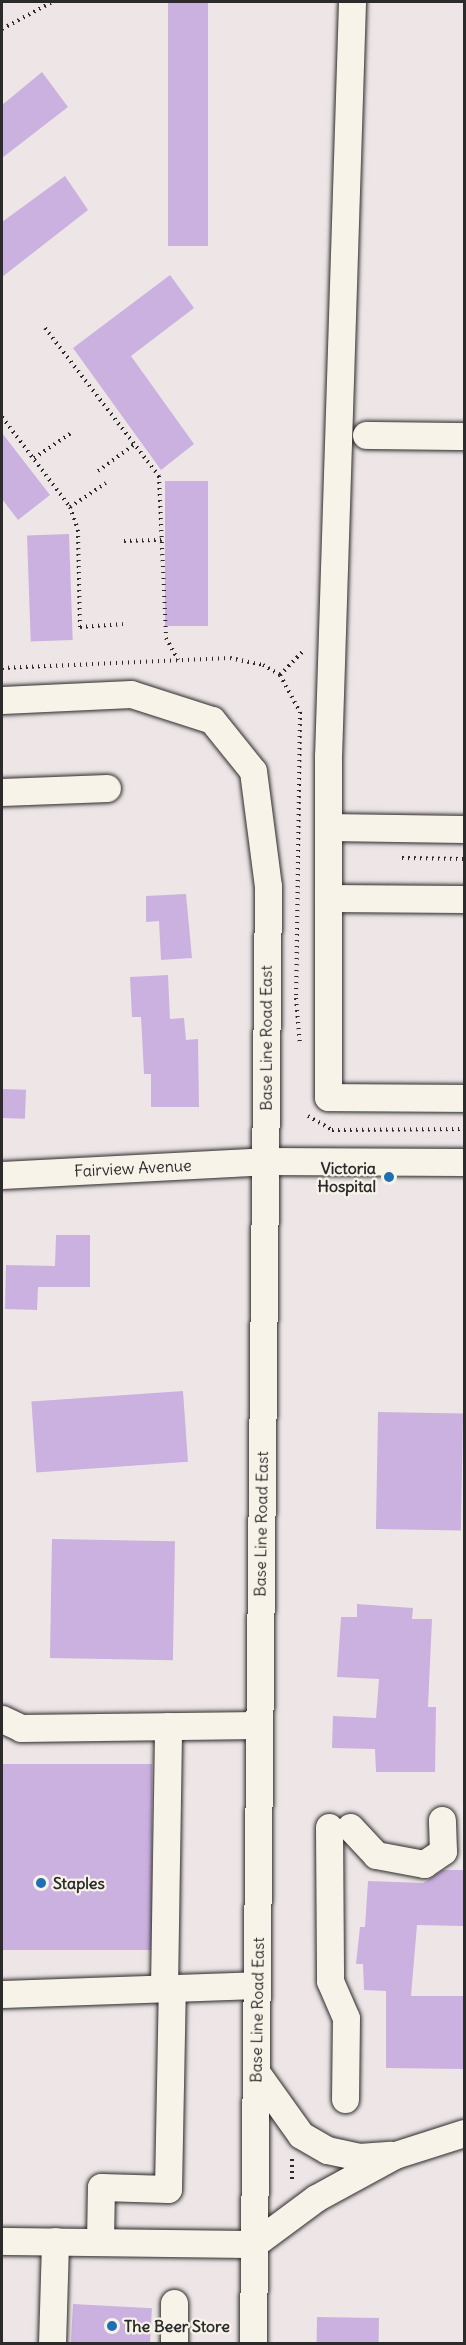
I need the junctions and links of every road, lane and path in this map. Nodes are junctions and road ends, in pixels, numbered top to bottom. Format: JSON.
{"nodes":[{"id":1,"x":52,"y":2,"type":"edge"},
{"id":2,"x":352,"y":2,"type":"edge"},
{"id":3,"x":2,"y":28,"type":"edge"},
{"id":4,"x":45,"y":328,"type":"dead end"},
{"id":5,"x":2,"y":417,"type":"edge"},
{"id":6,"x":71,"y":433,"type":"dead end"},
{"id":7,"x":366,"y":435,"type":"dead end"},
{"id":8,"x":465,"y":436,"type":"edge"},
{"id":9,"x":135,"y":444,"type":"junction"},
{"id":10,"x":34,"y":459,"type":"junction"},
{"id":11,"x":98,"y":471,"type":"dead end"},
{"id":12,"x":106,"y":483,"type":"dead end"},
{"id":13,"x":70,"y":507,"type":"junction"},
{"id":14,"x":162,"y":540,"type":"junction"},
{"id":15,"x":124,"y":541,"type":"dead end"},
{"id":16,"x":123,"y":624,"type":"dead end"},
{"id":17,"x":178,"y":660,"type":"dead end"},
{"id":18,"x":123,"y":662,"type":"dead end"},
{"id":19,"x":2,"y":668,"type":"edge"},
{"id":20,"x":2,"y":700,"type":"edge"},
{"id":21,"x":107,"y":788,"type":"dead end"},
{"id":22,"x":2,"y":792,"type":"edge"},
{"id":23,"x":328,"y":827,"type":"junction"},
{"id":24,"x":465,"y":829,"type":"edge"},
{"id":25,"x":402,"y":858,"type":"dead end"},
{"id":26,"x":465,"y":860,"type":"edge"},
{"id":27,"x":328,"y":898,"type":"junction"},
{"id":28,"x":465,"y":900,"type":"edge"},
{"id":29,"x":465,"y":1098,"type":"edge"},
{"id":30,"x":265,"y":1161,"type":"junction"},
{"id":31,"x":465,"y":1162,"type":"edge"},
{"id":32,"x":2,"y":1175,"type":"edge"},
{"id":33,"x":2,"y":1719,"type":"edge"},
{"id":34,"x":259,"y":1725,"type":"junction"},
{"id":35,"x":168,"y":1726,"type":"junction"},
{"id":36,"x":442,"y":1820,"type":"dead end"},
{"id":37,"x":257,"y":1985,"type":"junction"},
{"id":38,"x":168,"y":1988,"type":"junction"},
{"id":39,"x":2,"y":1994,"type":"edge"},
{"id":40,"x":256,"y":2072,"type":"junction"},
{"id":41,"x":345,"y":2099,"type":"dead end"},
{"id":42,"x":465,"y":2133,"type":"edge"},
{"id":43,"x":395,"y":2155,"type":"junction"},
{"id":44,"x":292,"y":2159,"type":"dead end"},
{"id":45,"x":292,"y":2193,"type":"dead end"},
{"id":46,"x":2,"y":2241,"type":"edge"},
{"id":47,"x":55,"y":2241,"type":"junction"},
{"id":48,"x":100,"y":2242,"type":"junction"},
{"id":49,"x":254,"y":2244,"type":"junction"},
{"id":50,"x":174,"y":2303,"type":"dead end"},
{"id":51,"x":52,"y":2343,"type":"edge"},
{"id":52,"x":174,"y":2343,"type":"edge"},
{"id":53,"x":253,"y":2343,"type":"edge"}],
"edges":[{"from":1,"to":3,"type":"path"},
{"from":2,"to":23,"type":"street"},
{"from":4,"to":9,"type":"path"},
{"from":5,"to":10,"type":"path"},
{"from":6,"to":10,"type":"path"},
{"from":7,"to":8,"type":"street"},
{"from":9,"to":11,"type":"path"},
{"from":9,"to":14,"type":"path"},
{"from":10,"to":13,"type":"path"},
{"from":12,"to":13,"type":"path"},
{"from":13,"to":16,"type":"path"},
{"from":14,"to":15,"type":"path"},
{"from":14,"to":17,"type":"path"},
{"from":18,"to":19,"type":"path"},
{"from":20,"to":30,"type":"street","name":"Base Line Road East"},
{"from":21,"to":22,"type":"street"},
{"from":23,"to":24,"type":"street"},
{"from":23,"to":27,"type":"street"},
{"from":25,"to":26,"type":"path"},
{"from":27,"to":28,"type":"street"},
{"from":27,"to":29,"type":"street"},
{"from":30,"to":31,"type":"street","name":"Fairview Avenue"},
{"from":30,"to":32,"type":"street","name":"Fairview Avenue"},
{"from":30,"to":34,"type":"street","name":"Base Line Road East"},
{"from":33,"to":35,"type":"street"},
{"from":34,"to":35,"type":"street"},
{"from":34,"to":37,"type":"street","name":"Base Line Road East"},
{"from":35,"to":38,"type":"street"},
{"from":36,"to":41,"type":"street"},
{"from":37,"to":38,"type":"street"},
{"from":37,"to":40,"type":"street","name":"Base Line Road East"},
{"from":38,"to":39,"type":"street"},
{"from":38,"to":48,"type":"street"},
{"from":40,"to":43,"type":"street"},
{"from":40,"to":49,"type":"street","name":"Base Line Road East"},
{"from":42,"to":43,"type":"street"},
{"from":43,"to":49,"type":"street"},
{"from":44,"to":45,"type":"path"},
{"from":46,"to":47,"type":"street"},
{"from":47,"to":48,"type":"street"},
{"from":47,"to":51,"type":"street"},
{"from":48,"to":49,"type":"street"},
{"from":49,"to":53,"type":"street","name":"Base Line Road East"},
{"from":50,"to":52,"type":"street"}]}
